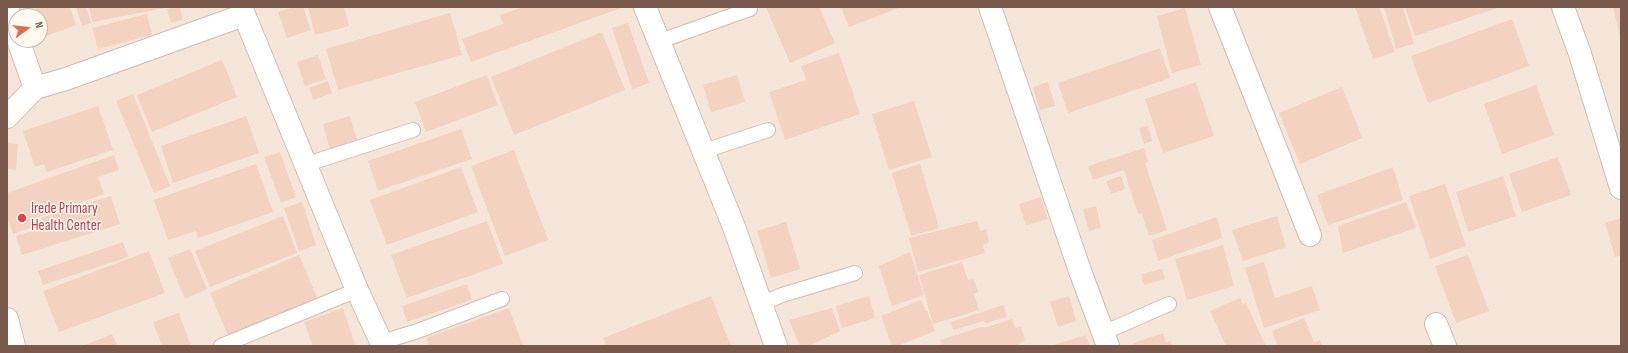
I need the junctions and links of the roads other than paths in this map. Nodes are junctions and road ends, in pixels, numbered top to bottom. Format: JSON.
{"nodes":[{"id":1,"x":645,"y":7,"type":"edge"},
{"id":2,"x":990,"y":7,"type":"edge"},
{"id":3,"x":1220,"y":7,"type":"edge"},
{"id":4,"x":1563,"y":7,"type":"edge"},
{"id":5,"x":750,"y":9,"type":"dead end"},
{"id":6,"x":243,"y":11,"type":"edge"},
{"id":7,"x":660,"y":41,"type":"junction"},
{"id":8,"x":21,"y":48,"type":"edge"},
{"id":9,"x":35,"y":88,"type":"junction"},
{"id":10,"x":7,"y":117,"type":"edge"},
{"id":11,"x":413,"y":130,"type":"dead end"},
{"id":12,"x":768,"y":130,"type":"dead end"},
{"id":13,"x":704,"y":151,"type":"junction"},
{"id":14,"x":306,"y":164,"type":"junction"},
{"id":15,"x":1621,"y":188,"type":"edge"},
{"id":16,"x":1310,"y":235,"type":"dead end"},
{"id":17,"x":855,"y":273,"type":"dead end"},
{"id":18,"x":357,"y":290,"type":"junction"},
{"id":19,"x":502,"y":300,"type":"dead end"},
{"id":20,"x":761,"y":304,"type":"junction"},
{"id":21,"x":1169,"y":304,"type":"dead end"},
{"id":22,"x":7,"y":319,"type":"edge"},
{"id":23,"x":1436,"y":324,"type":"dead end"},
{"id":24,"x":1105,"y":340,"type":"edge"},
{"id":25,"x":382,"y":344,"type":"edge"},
{"id":26,"x":14,"y":346,"type":"edge"},
{"id":27,"x":221,"y":346,"type":"edge"},
{"id":28,"x":776,"y":346,"type":"edge"},
{"id":29,"x":1445,"y":346,"type":"edge"}],
"edges":[{"from":1,"to":7,"type":"street"},
{"from":2,"to":24,"type":"street"},
{"from":3,"to":16,"type":"street"},
{"from":4,"to":15,"type":"street"},
{"from":5,"to":7,"type":"lane"},
{"from":6,"to":9,"type":"street"},
{"from":6,"to":14,"type":"street"},
{"from":7,"to":13,"type":"street"},
{"from":8,"to":9,"type":"street"},
{"from":9,"to":10,"type":"street"},
{"from":11,"to":14,"type":"lane"},
{"from":12,"to":13,"type":"lane"},
{"from":13,"to":20,"type":"street"},
{"from":14,"to":18,"type":"street"},
{"from":17,"to":20,"type":"lane"},
{"from":18,"to":25,"type":"street"},
{"from":18,"to":27,"type":"lane"},
{"from":19,"to":25,"type":"lane"},
{"from":20,"to":28,"type":"street"},
{"from":21,"to":24,"type":"lane"},
{"from":22,"to":26,"type":"street"},
{"from":23,"to":29,"type":"street"}]}
